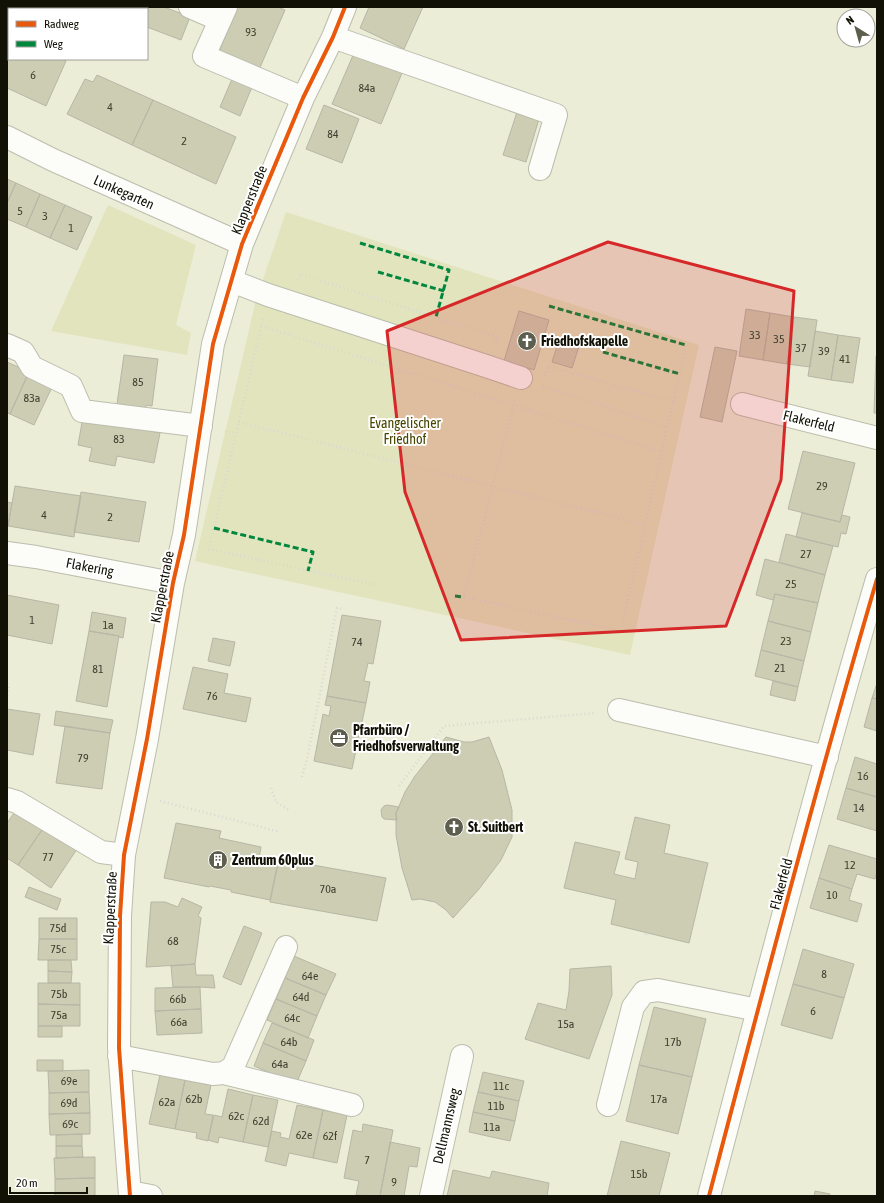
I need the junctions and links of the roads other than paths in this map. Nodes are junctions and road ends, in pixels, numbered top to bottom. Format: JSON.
{"nodes":[{"id":1,"x":190,"y":7,"type":"edge"},
{"id":2,"x":345,"y":7,"type":"edge"},
{"id":3,"x":223,"y":13,"type":"edge"},
{"id":4,"x":333,"y":37,"type":"junction"},
{"id":5,"x":303,"y":98,"type":"junction"},
{"id":6,"x":7,"y":137,"type":"edge"},
{"id":7,"x":540,"y":169,"type":"dead end"},
{"id":8,"x":242,"y":244,"type":"junction"},
{"id":9,"x":232,"y":281,"type":"junction"},
{"id":10,"x":7,"y":344,"type":"edge"},
{"id":11,"x":521,"y":378,"type":"road end"},
{"id":12,"x":742,"y":404,"type":"dead end"},
{"id":13,"x":201,"y":426,"type":"junction"},
{"id":14,"x":877,"y":438,"type":"edge"},
{"id":15,"x":7,"y":553,"type":"edge"},
{"id":16,"x":877,"y":579,"type":"edge"},
{"id":17,"x":172,"y":583,"type":"junction"},
{"id":18,"x":619,"y":710,"type":"road end"},
{"id":19,"x":827,"y":757,"type":"junction"},
{"id":20,"x":7,"y":799,"type":"edge"},
{"id":21,"x":124,"y":855,"type":"junction"},
{"id":22,"x":286,"y":947,"type":"dead end"},
{"id":23,"x":758,"y":1010,"type":"junction"},
{"id":24,"x":119,"y":1056,"type":"junction"},
{"id":25,"x":462,"y":1056,"type":"dead end"},
{"id":26,"x":224,"y":1073,"type":"junction"},
{"id":27,"x":352,"y":1105,"type":"dead end"},
{"id":28,"x":608,"y":1105,"type":"dead end"},
{"id":29,"x":137,"y":1194,"type":"edge"},
{"id":30,"x":431,"y":1196,"type":"edge"},
{"id":31,"x":709,"y":1196,"type":"edge"}],
"edges":[{"from":1,"to":3,"type":"street"},
{"from":2,"to":4,"type":"street","name":"Klapperstraße"},
{"from":3,"to":5,"type":"street"},
{"from":4,"to":5,"type":"street","name":"Klapperstraße"},
{"from":4,"to":7,"type":"street"},
{"from":5,"to":8,"type":"street","name":"Klapperstraße"},
{"from":6,"to":8,"type":"street","name":"Lunkegarten"},
{"from":8,"to":9,"type":"street","name":"Klapperstraße"},
{"from":9,"to":11,"type":"street"},
{"from":9,"to":13,"type":"street","name":"Klapperstraße"},
{"from":10,"to":13,"type":"street"},
{"from":12,"to":14,"type":"street","name":"Flakerfeld"},
{"from":13,"to":17,"type":"street","name":"Klapperstraße"},
{"from":15,"to":17,"type":"street","name":"Flakering"},
{"from":16,"to":19,"type":"street","name":"Flakerfeld"},
{"from":17,"to":21,"type":"street","name":"Klapperstraße"},
{"from":18,"to":19,"type":"street"},
{"from":19,"to":23,"type":"street","name":"Flakerfeld"},
{"from":20,"to":21,"type":"street"},
{"from":21,"to":24,"type":"street","name":"Klapperstraße"},
{"from":22,"to":26,"type":"street"},
{"from":23,"to":28,"type":"street"},
{"from":23,"to":31,"type":"street","name":"Flakerfeld"},
{"from":24,"to":26,"type":"street"},
{"from":24,"to":29,"type":"street","name":"Klapperstraße"},
{"from":25,"to":30,"type":"street","name":"Dellmannsweg"},
{"from":26,"to":27,"type":"street"}]}
